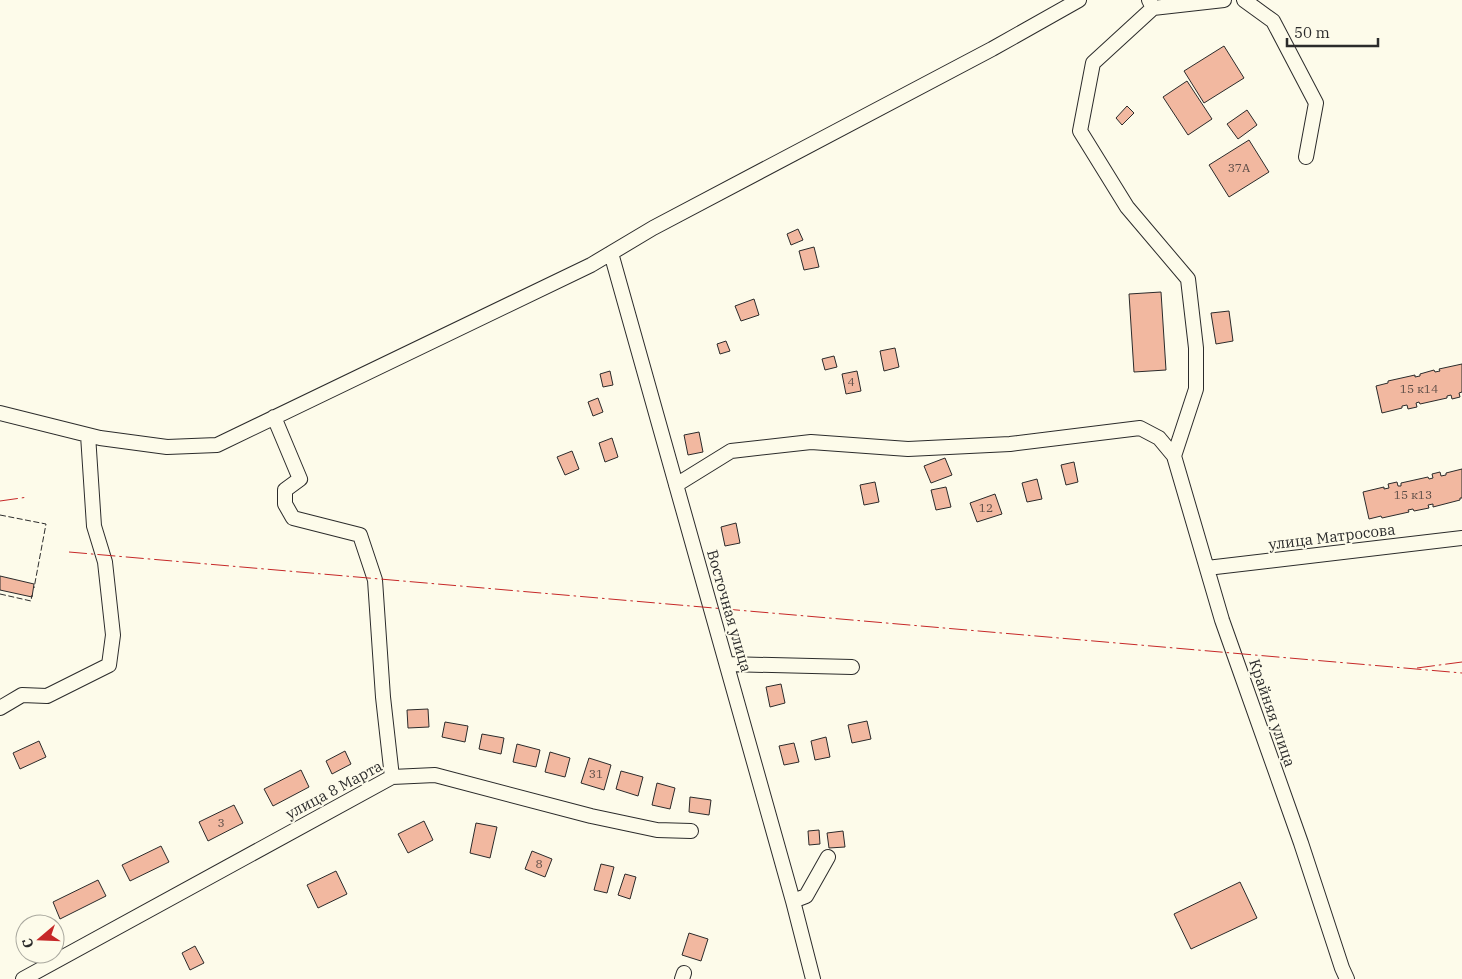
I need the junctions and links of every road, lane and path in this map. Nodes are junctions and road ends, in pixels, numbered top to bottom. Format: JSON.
{"nodes":[{"id":1,"x":1079,"y":0,"type":"edge"},
{"id":2,"x":1224,"y":0,"type":"edge"},
{"id":3,"x":1244,"y":0,"type":"edge"},
{"id":4,"x":1151,"y":4,"type":"edge"},
{"id":5,"x":1306,"y":156,"type":"dead end"},
{"id":6,"x":611,"y":253,"type":"junction"},
{"id":7,"x":0,"y":412,"type":"edge"},
{"id":8,"x":274,"y":417,"type":"junction"},
{"id":9,"x":88,"y":435,"type":"junction"},
{"id":10,"x":1174,"y":456,"type":"junction"},
{"id":11,"x":676,"y":485,"type":"junction"},
{"id":12,"x":1462,"y":538,"type":"edge"},
{"id":13,"x":1207,"y":568,"type":"junction"},
{"id":14,"x":727,"y":664,"type":"junction"},
{"id":15,"x":852,"y":668,"type":"dead end"},
{"id":16,"x":2,"y":704,"type":"edge"},
{"id":17,"x":392,"y":777,"type":"junction"},
{"id":18,"x":691,"y":831,"type":"dead end"},
{"id":19,"x":828,"y":857,"type":"dead end"},
{"id":20,"x":793,"y":901,"type":"junction"},
{"id":21,"x":48,"y":965,"type":"junction"},
{"id":22,"x":23,"y":979,"type":"edge"},
{"id":23,"x":52,"y":979,"type":"edge"},
{"id":24,"x":813,"y":979,"type":"edge"},
{"id":25,"x":1347,"y":979,"type":"edge"}],
"edges":[{"from":1,"to":6,"type":"street"},
{"from":2,"to":4,"type":"street"},
{"from":3,"to":5,"type":"street"},
{"from":4,"to":10,"type":"street"},
{"from":6,"to":8,"type":"street"},
{"from":6,"to":11,"type":"street","name":"Восточная улица"},
{"from":7,"to":9,"type":"street"},
{"from":8,"to":9,"type":"street"},
{"from":8,"to":17,"type":"street"},
{"from":9,"to":16,"type":"street"},
{"from":10,"to":11,"type":"street"},
{"from":10,"to":13,"type":"street","name":"Крайняя улица"},
{"from":11,"to":14,"type":"street","name":"Восточная улица"},
{"from":12,"to":13,"type":"street","name":"улица Матросова"},
{"from":13,"to":25,"type":"street","name":"Крайняя улица"},
{"from":14,"to":15,"type":"street"},
{"from":14,"to":20,"type":"street","name":"Восточная улица"},
{"from":17,"to":18,"type":"street","name":"улица 8 Марта"},
{"from":17,"to":21,"type":"street","name":"улица 8 Марта"},
{"from":19,"to":20,"type":"street"},
{"from":20,"to":24,"type":"street","name":"Восточная улица"},
{"from":21,"to":22,"type":"street","name":"улица 8 Марта"},
{"from":21,"to":23,"type":"street"}]}
